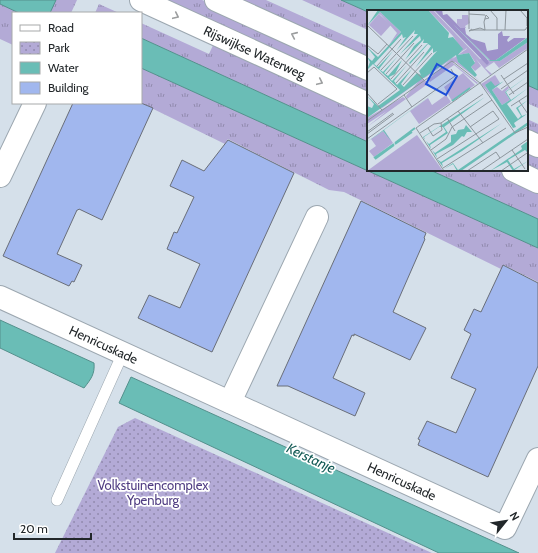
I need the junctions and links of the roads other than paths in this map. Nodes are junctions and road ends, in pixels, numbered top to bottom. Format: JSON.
{"nodes":[{"id":1,"x":141,"y":0,"type":"edge"},
{"id":2,"x":216,"y":0,"type":"edge"},
{"id":3,"x":367,"y":69,"type":"edge"},
{"id":4,"x":35,"y":104,"type":"edge"},
{"id":5,"x":367,"y":104,"type":"edge"},
{"id":6,"x":528,"y":141,"type":"edge"},
{"id":7,"x":538,"y":146,"type":"edge"},
{"id":8,"x":515,"y":171,"type":"edge"},
{"id":9,"x":0,"y":176,"type":"edge"},
{"id":10,"x":538,"y":182,"type":"edge"},
{"id":11,"x":317,"y":217,"type":"dead end"},
{"id":12,"x":0,"y":297,"type":"edge"},
{"id":13,"x":123,"y":354,"type":"junction"},
{"id":14,"x":230,"y":402,"type":"junction"},
{"id":15,"x":538,"y":459,"type":"edge"},
{"id":16,"x":57,"y":500,"type":"dead end"}],
"edges":[{"from":1,"to":5,"type":"street","name":"Rijswijkse Waterweg","one_way":true},
{"from":3,"to":2,"type":"street","one_way":true},
{"from":4,"to":9,"type":"street"},
{"from":6,"to":7,"type":"street"},
{"from":8,"to":10,"type":"street"},
{"from":11,"to":14,"type":"street"},
{"from":12,"to":13,"type":"street","name":"Henricuskade"},
{"from":13,"to":14,"type":"street","name":"Henricuskade"},
{"from":13,"to":16,"type":"lane"},
{"from":14,"to":15,"type":"street","name":"Henricuskade"}]}
